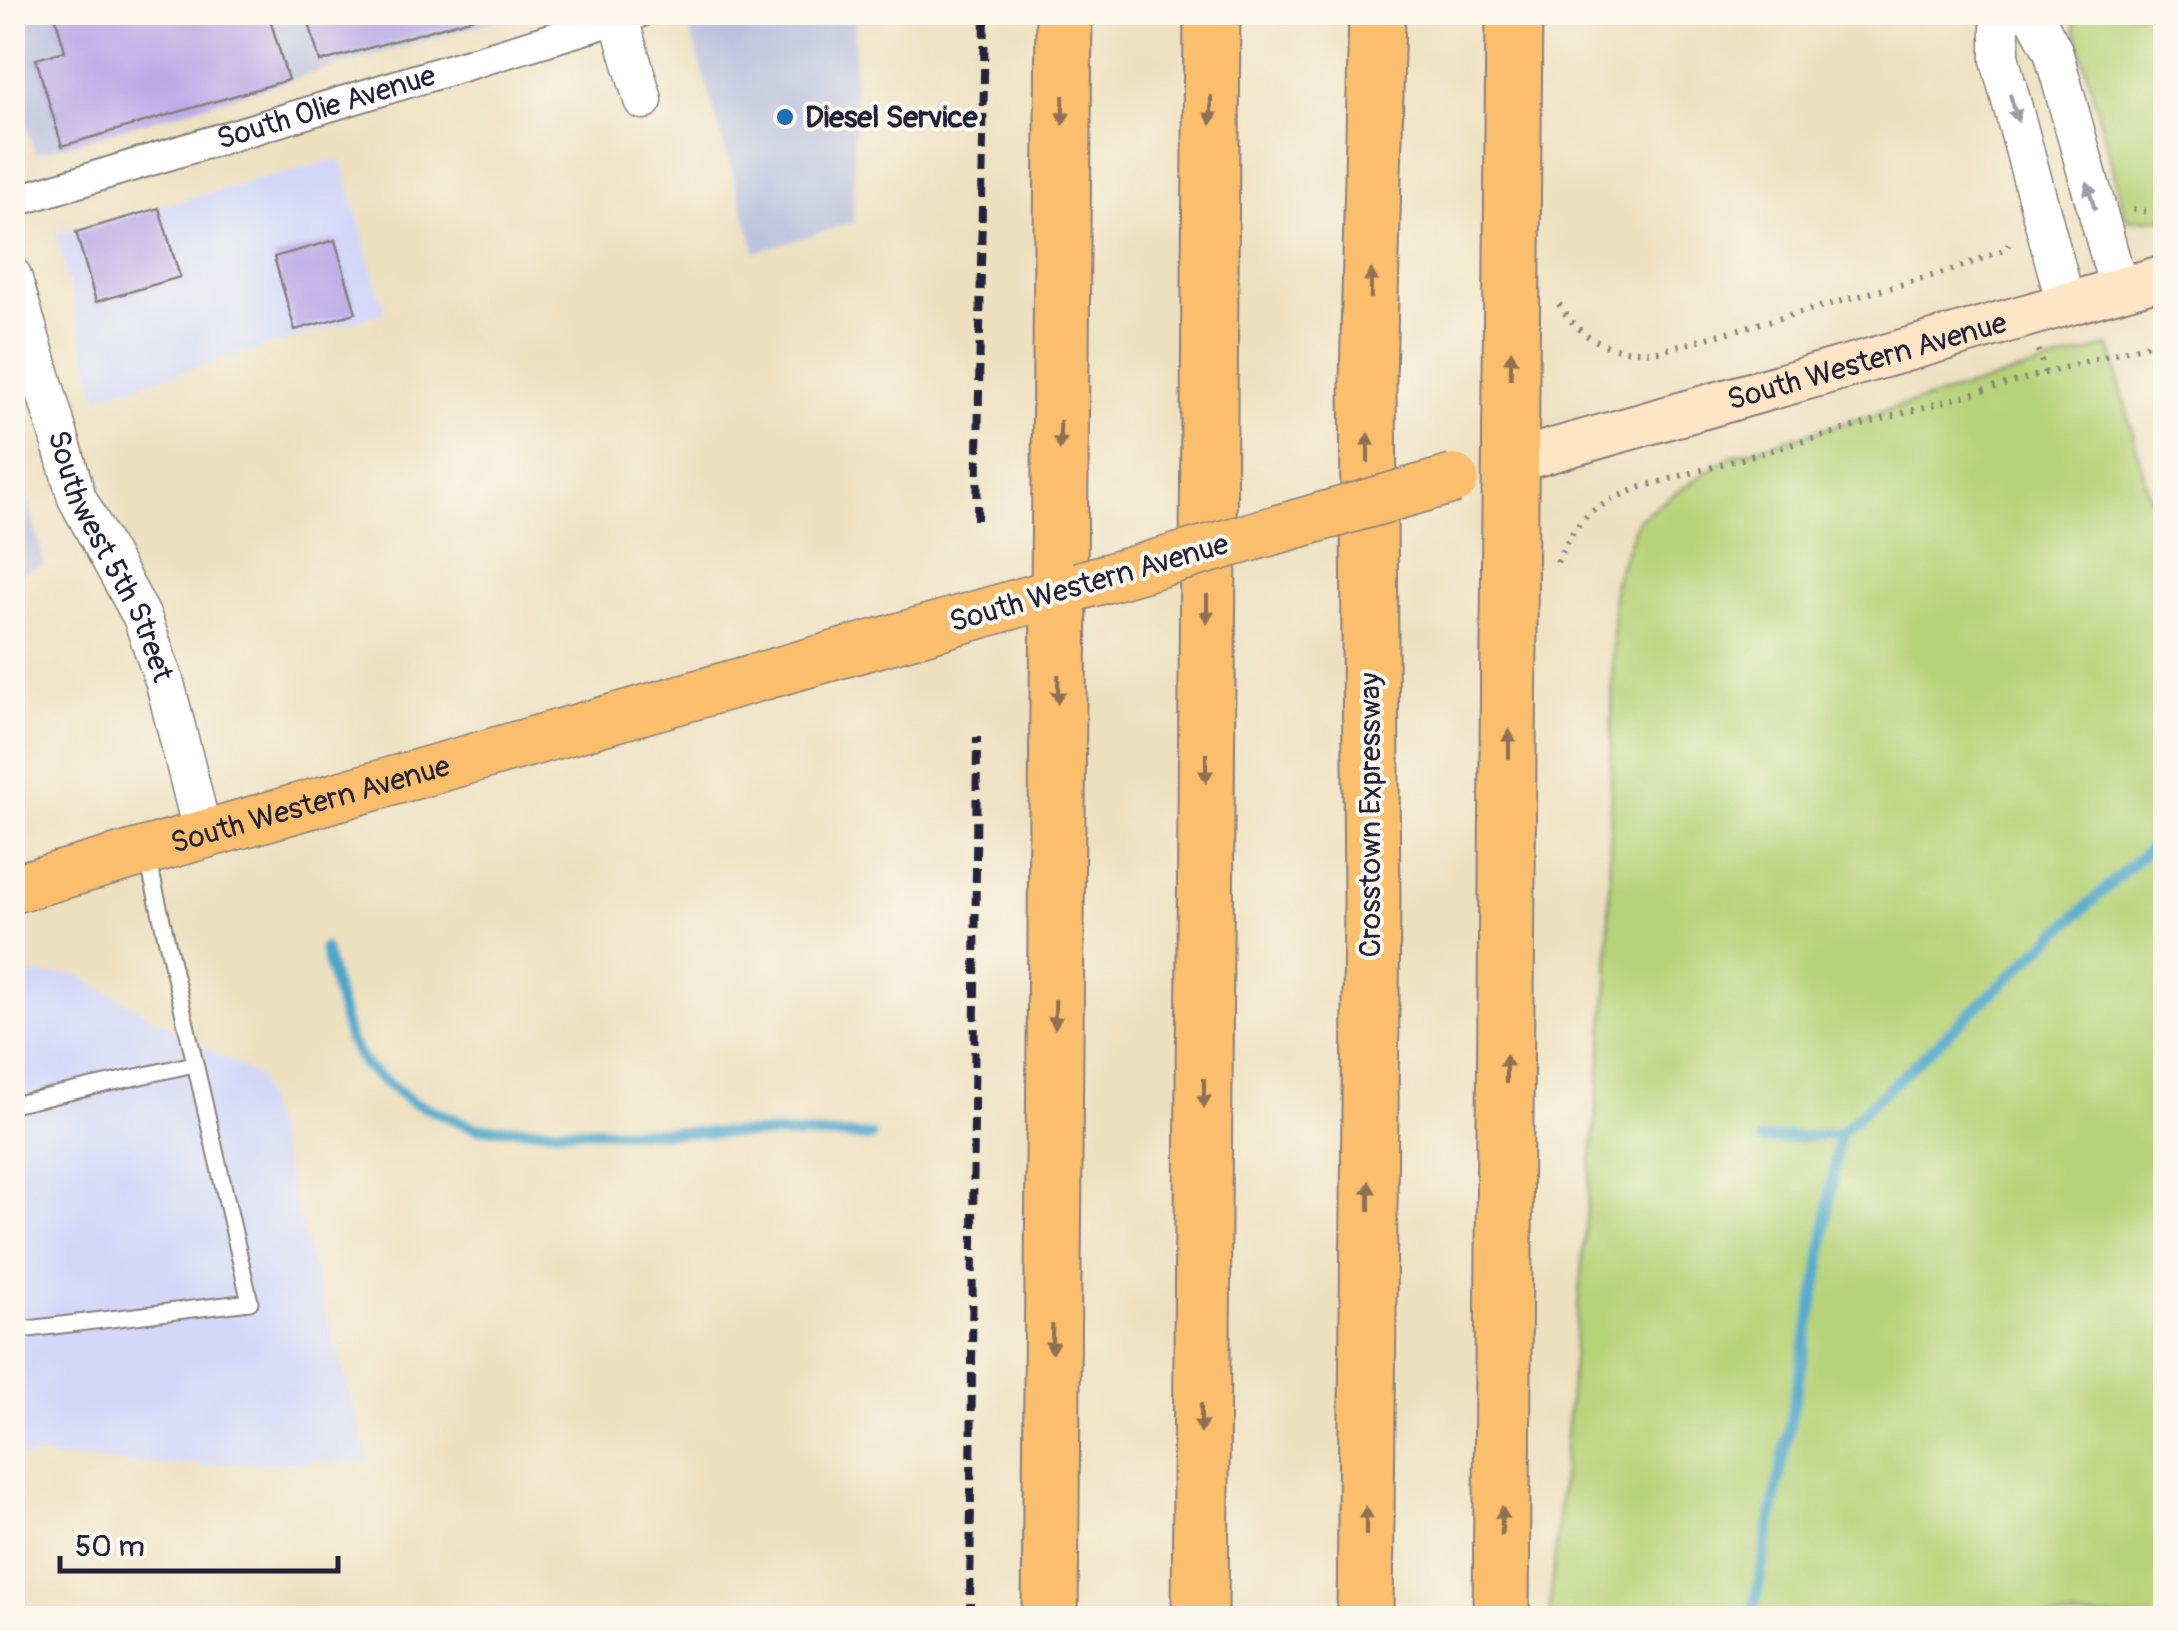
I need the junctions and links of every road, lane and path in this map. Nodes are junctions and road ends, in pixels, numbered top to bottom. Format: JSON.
{"nodes":[{"id":1,"x":1064,"y":12,"type":"edge"},
{"id":2,"x":1212,"y":12,"type":"edge"},
{"id":3,"x":1377,"y":12,"type":"edge"},
{"id":4,"x":1514,"y":12,"type":"edge"},
{"id":5,"x":2000,"y":12,"type":"edge"},
{"id":6,"x":2032,"y":12,"type":"edge"},
{"id":7,"x":626,"y":15,"type":"edge"},
{"id":8,"x":643,"y":100,"type":"dead end"},
{"id":9,"x":12,"y":202,"type":"edge"},
{"id":10,"x":2016,"y":229,"type":"dead end"},
{"id":11,"x":12,"y":276,"type":"edge"},
{"id":12,"x":2166,"y":276,"type":"edge"},
{"id":13,"x":1554,"y":289,"type":"dead end"},
{"id":14,"x":2118,"y":289,"type":"junction"},
{"id":15,"x":2066,"y":304,"type":"junction"},
{"id":16,"x":2166,"y":339,"type":"edge"},
{"id":17,"x":1511,"y":462,"type":"junction"},
{"id":18,"x":1554,"y":568,"type":"dead end"},
{"id":19,"x":1069,"y":588,"type":"junction"},
{"id":20,"x":203,"y":835,"type":"junction"},
{"id":21,"x":146,"y":851,"type":"junction"},
{"id":22,"x":12,"y":889,"type":"edge"},
{"id":23,"x":194,"y":1064,"type":"junction"},
{"id":24,"x":12,"y":1105,"type":"edge"},
{"id":25,"x":12,"y":1330,"type":"edge"},
{"id":26,"x":1050,"y":1618,"type":"edge"},
{"id":27,"x":1200,"y":1618,"type":"edge"},
{"id":28,"x":1366,"y":1618,"type":"edge"},
{"id":29,"x":1501,"y":1618,"type":"edge"}],
"edges":[{"from":1,"to":19,"type":"highway","one_way":true},
{"from":2,"to":27,"type":"highway","one_way":true},
{"from":28,"to":3,"type":"highway","name":"Crosstown Expressway","one_way":true},
{"from":17,"to":4,"type":"highway","one_way":true},
{"from":5,"to":15,"type":"street","one_way":true},
{"from":14,"to":6,"type":"street","one_way":true},
{"from":7,"to":8,"type":"street"},
{"from":7,"to":9,"type":"street","name":"South Olie Avenue"},
{"from":10,"to":13,"type":"path"},
{"from":11,"to":20,"type":"street","name":"Southwest 5th Street"},
{"from":12,"to":14,"type":"main road","name":"South Western Avenue"},
{"from":14,"to":15,"type":"main road","name":"South Western Avenue"},
{"from":15,"to":17,"type":"main road","name":"South Western Avenue"},
{"from":16,"to":18,"type":"path"},
{"from":17,"to":19,"type":"main road","name":"South Western Avenue","bridge":true},
{"from":29,"to":17,"type":"highway","one_way":true},
{"from":19,"to":20,"type":"main road","name":"South Western Avenue"},
{"from":19,"to":26,"type":"highway","one_way":true},
{"from":20,"to":21,"type":"main road","name":"South Western Avenue"},
{"from":21,"to":22,"type":"main road","name":"South Western Avenue"},
{"from":21,"to":23,"type":"lane"},
{"from":23,"to":24,"type":"lane"},
{"from":23,"to":25,"type":"lane"}]}
